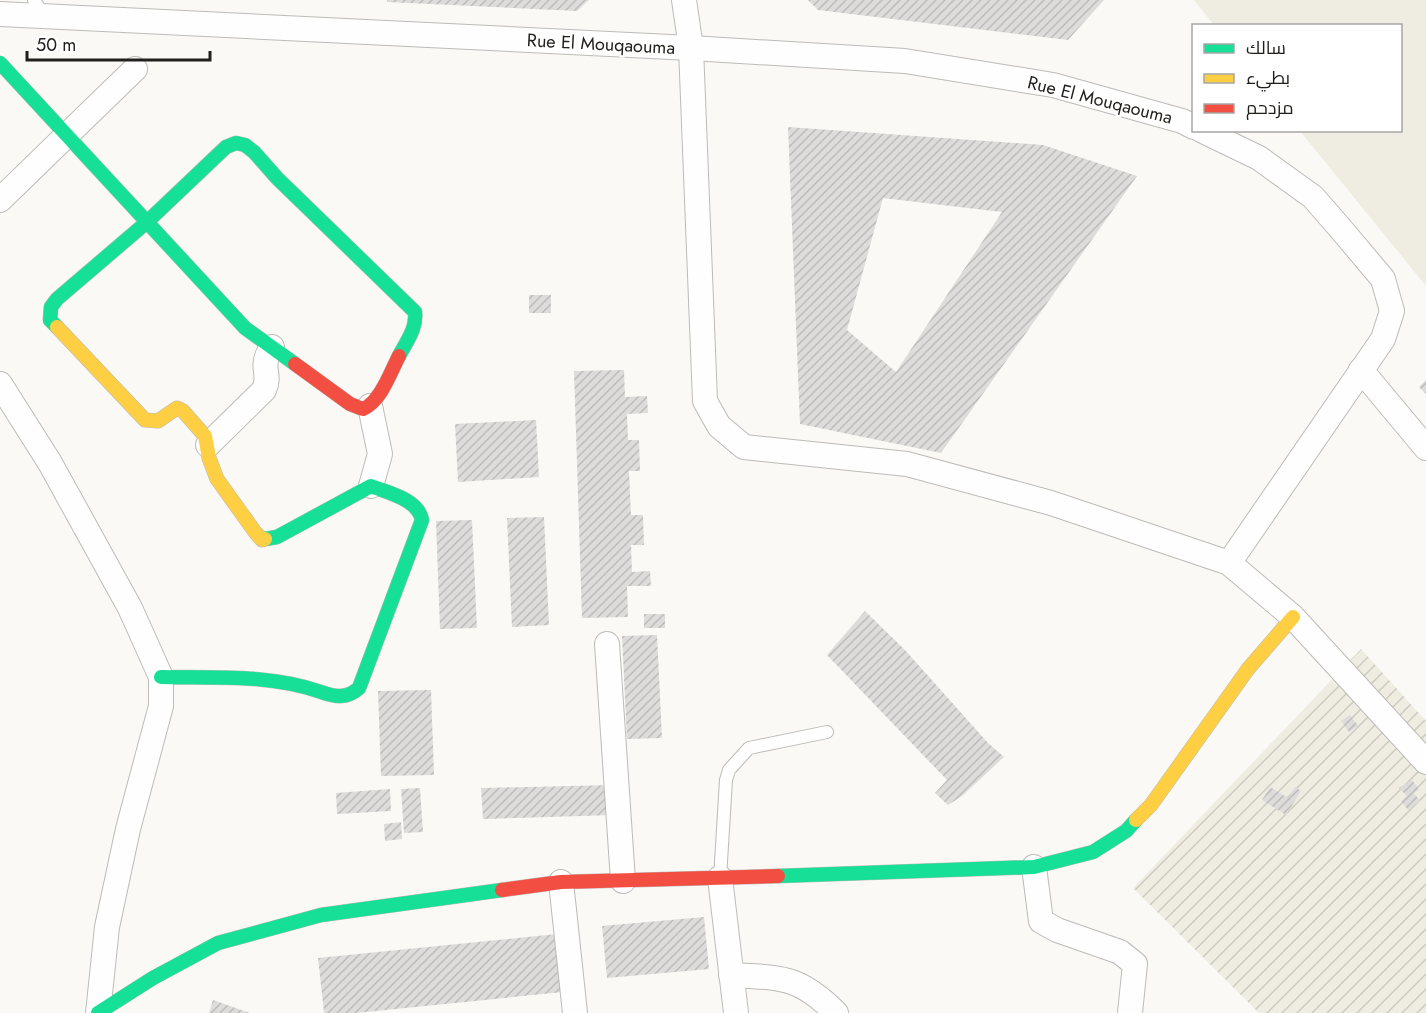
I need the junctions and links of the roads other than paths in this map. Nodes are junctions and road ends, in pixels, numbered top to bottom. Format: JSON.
{"nodes":[{"id":1,"x":684,"y":0,"type":"edge"},
{"id":2,"x":39,"y":8,"type":"edge"},
{"id":3,"x":0,"y":14,"type":"edge"},
{"id":4,"x":691,"y":48,"type":"junction"},
{"id":5,"x":0,"y":63,"type":"edge"},
{"id":6,"x":135,"y":69,"type":"dead end"},
{"id":7,"x":1192,"y":126,"type":"edge"},
{"id":8,"x":1205,"y":132,"type":"edge"},
{"id":9,"x":67,"y":135,"type":"junction"},
{"id":10,"x":0,"y":200,"type":"edge"},
{"id":11,"x":147,"y":222,"type":"junction"},
{"id":12,"x":272,"y":346,"type":"junction"},
{"id":13,"x":1361,"y":370,"type":"junction"},
{"id":14,"x":0,"y":384,"type":"edge"},
{"id":15,"x":370,"y":406,"type":"junction"},
{"id":16,"x":208,"y":446,"type":"junction"},
{"id":17,"x":1426,"y":448,"type":"edge"},
{"id":18,"x":371,"y":486,"type":"junction"},
{"id":19,"x":1228,"y":563,"type":"junction"},
{"id":20,"x":1293,"y":617,"type":"junction"},
{"id":21,"x":607,"y":644,"type":"dead end"},
{"id":22,"x":161,"y":677,"type":"junction"},
{"id":23,"x":827,"y":732,"type":"dead end"},
{"id":24,"x":1426,"y":762,"type":"edge"},
{"id":25,"x":1034,"y":867,"type":"junction"},
{"id":26,"x":720,"y":878,"type":"junction"},
{"id":27,"x":623,"y":881,"type":"junction"},
{"id":28,"x":561,"y":882,"type":"junction"},
{"id":29,"x":731,"y":975,"type":"junction"},
{"id":30,"x":98,"y":1013,"type":"edge"},
{"id":31,"x":575,"y":1013,"type":"edge"},
{"id":32,"x":736,"y":1013,"type":"edge"},
{"id":33,"x":836,"y":1013,"type":"edge"},
{"id":34,"x":1130,"y":1013,"type":"edge"}],
"edges":[{"from":1,"to":4,"type":"street"},
{"from":2,"to":3,"type":"street","name":"Rue El Mouqaouma"},
{"from":2,"to":4,"type":"street","name":"Rue El Mouqaouma"},
{"from":4,"to":7,"type":"street","name":"Rue El Mouqaouma"},
{"from":4,"to":19,"type":"street"},
{"from":5,"to":9,"type":"street"},
{"from":6,"to":9,"type":"street"},
{"from":8,"to":13,"type":"street"},
{"from":9,"to":10,"type":"street"},
{"from":9,"to":11,"type":"street"},
{"from":11,"to":12,"type":"street"},
{"from":11,"to":15,"type":"street"},
{"from":11,"to":16,"type":"street"},
{"from":12,"to":15,"type":"street"},
{"from":12,"to":16,"type":"street"},
{"from":13,"to":17,"type":"street"},
{"from":13,"to":19,"type":"street"},
{"from":14,"to":22,"type":"street"},
{"from":15,"to":18,"type":"street"},
{"from":16,"to":18,"type":"street"},
{"from":18,"to":22,"type":"street"},
{"from":19,"to":20,"type":"street"},
{"from":20,"to":24,"type":"street"},
{"from":20,"to":25,"type":"street"},
{"from":21,"to":27,"type":"street"},
{"from":22,"to":30,"type":"street"},
{"from":23,"to":26,"type":"lane"},
{"from":25,"to":26,"type":"street"},
{"from":25,"to":34,"type":"street"},
{"from":26,"to":27,"type":"street"},
{"from":26,"to":29,"type":"street"},
{"from":27,"to":28,"type":"street"},
{"from":28,"to":30,"type":"street"},
{"from":28,"to":31,"type":"street"},
{"from":29,"to":32,"type":"street"},
{"from":29,"to":33,"type":"street"}]}
